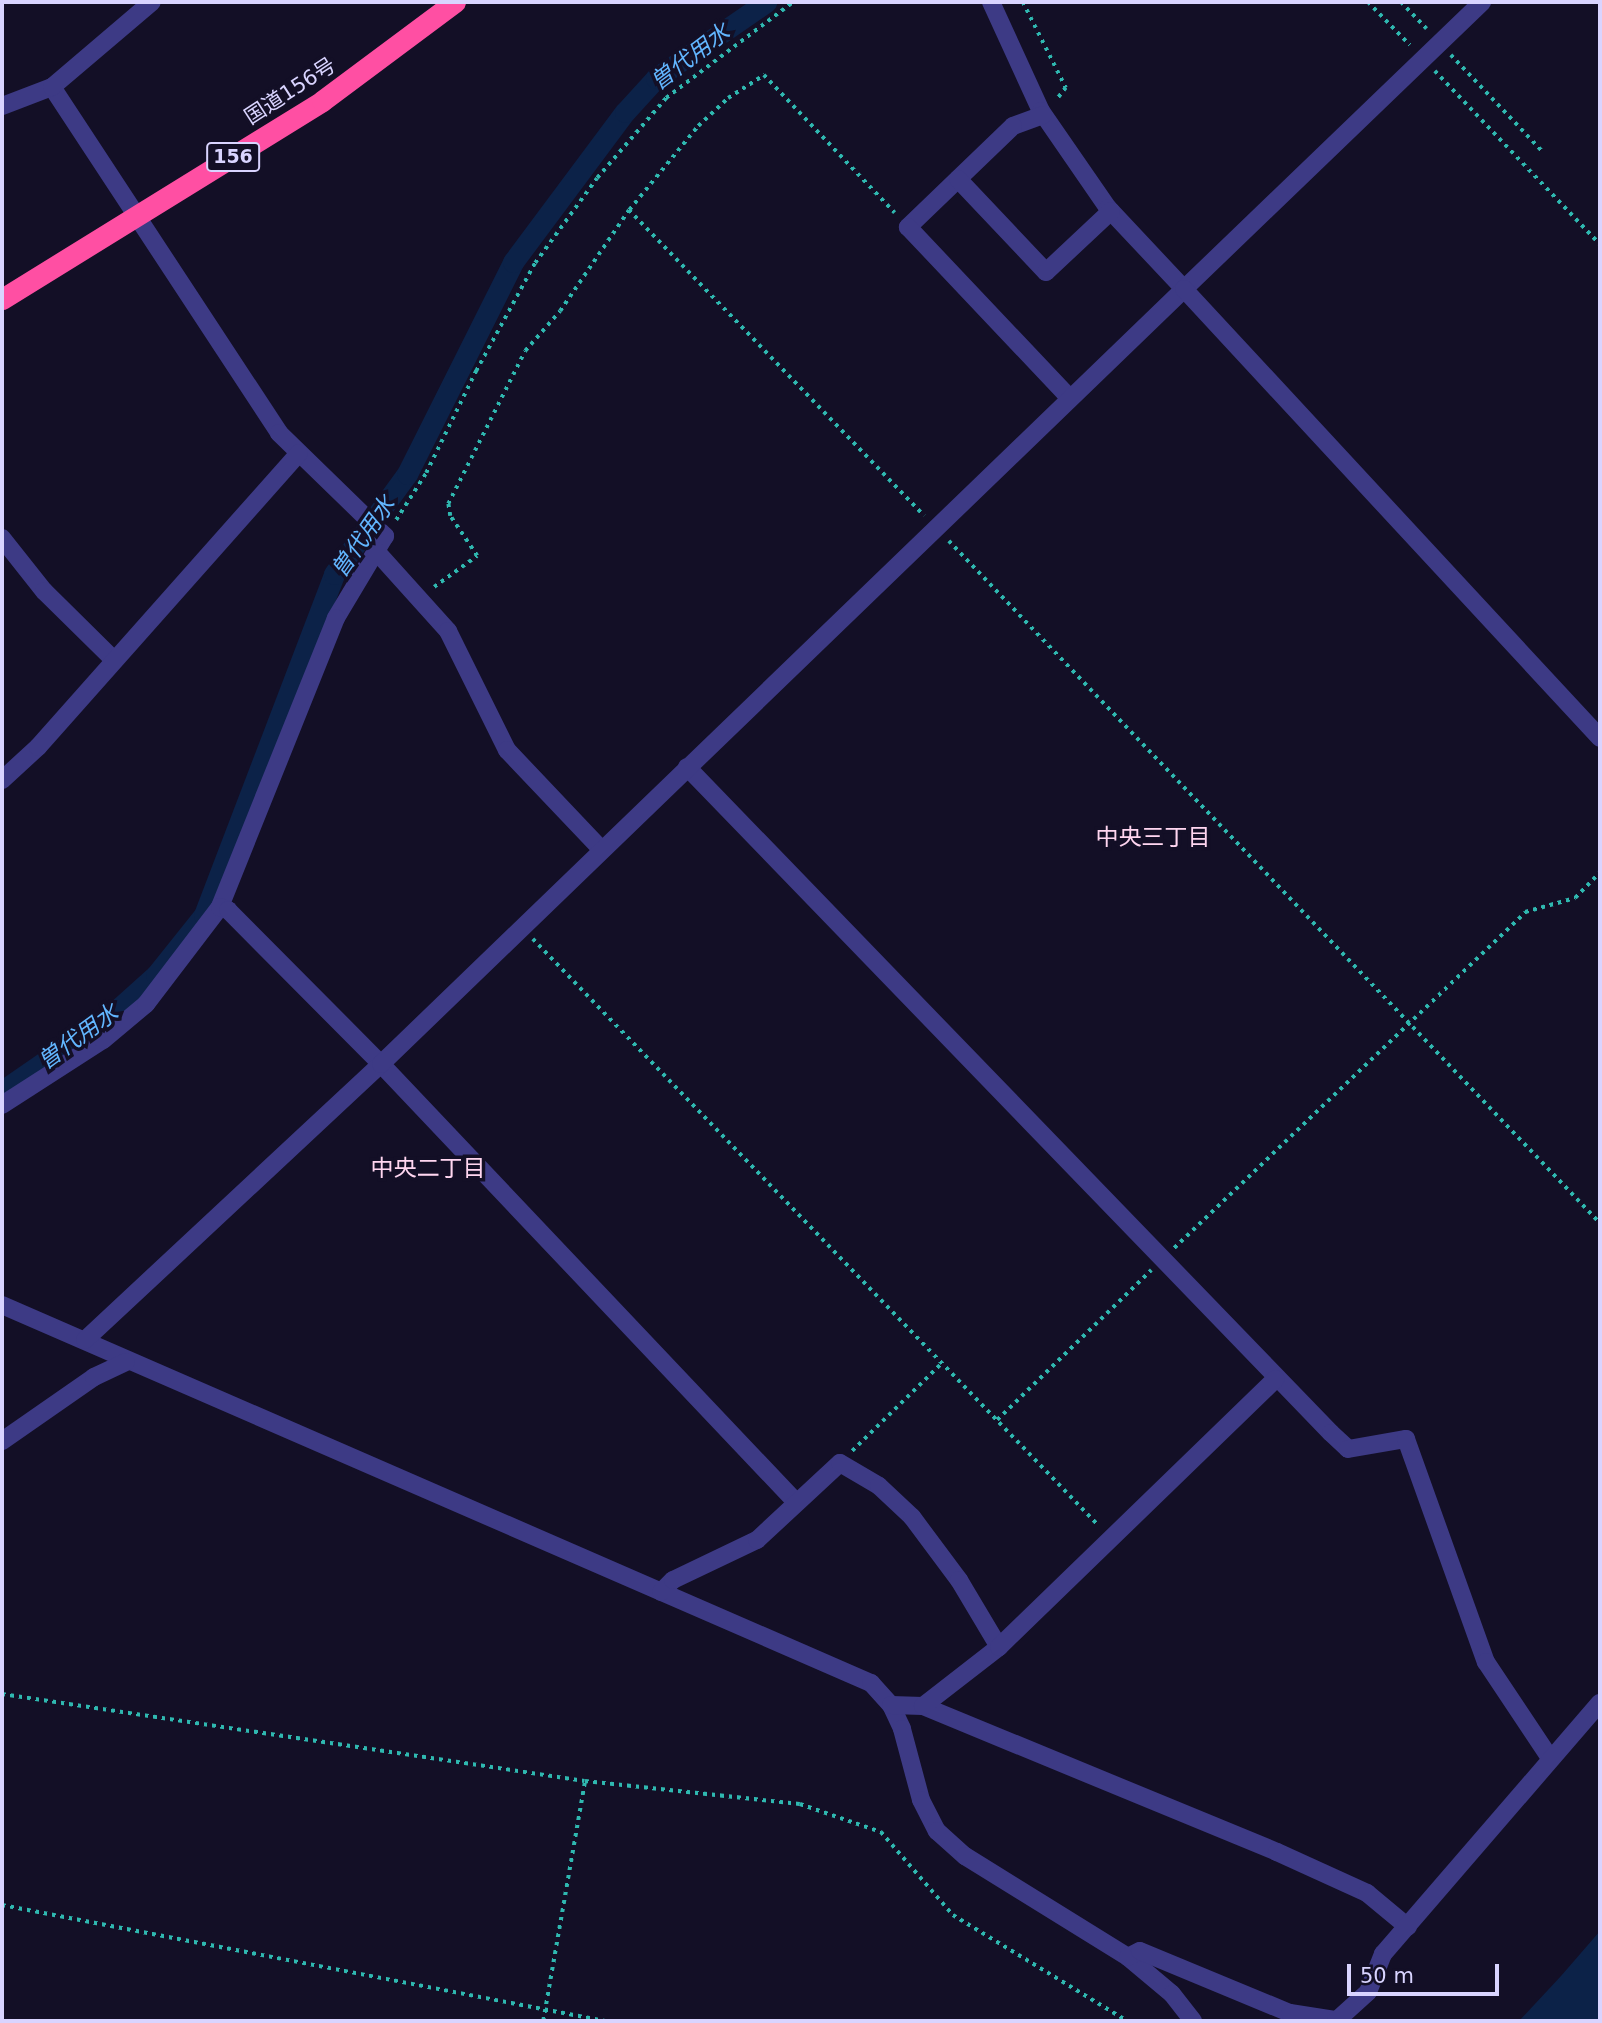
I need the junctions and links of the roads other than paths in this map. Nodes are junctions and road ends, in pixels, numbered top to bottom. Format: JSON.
{"nodes":[{"id":1,"x":152,"y":2,"type":"edge"},
{"id":2,"x":455,"y":2,"type":"edge"},
{"id":3,"x":991,"y":2,"type":"edge"},
{"id":4,"x":1482,"y":2,"type":"edge"},
{"id":5,"x":52,"y":87,"type":"junction"},
{"id":6,"x":2,"y":106,"type":"edge"},
{"id":7,"x":1042,"y":113,"type":"junction"},
{"id":8,"x":958,"y":179,"type":"junction"},
{"id":9,"x":1111,"y":211,"type":"junction"},
{"id":10,"x":136,"y":216,"type":"junction"},
{"id":11,"x":1184,"y":289,"type":"junction"},
{"id":12,"x":2,"y":299,"type":"edge"},
{"id":13,"x":1069,"y":397,"type":"junction"},
{"id":14,"x":299,"y":453,"type":"junction"},
{"id":15,"x":2,"y":538,"type":"edge"},
{"id":16,"x":380,"y":543,"type":"junction"},
{"id":17,"x":113,"y":659,"type":"junction"},
{"id":18,"x":1600,"y":738,"type":"edge"},
{"id":19,"x":687,"y":766,"type":"junction"},
{"id":20,"x":2,"y":780,"type":"edge"},
{"id":21,"x":601,"y":849,"type":"junction"},
{"id":22,"x":220,"y":907,"type":"junction"},
{"id":23,"x":381,"y":1064,"type":"junction"},
{"id":24,"x":2,"y":1105,"type":"edge"},
{"id":25,"x":2,"y":1304,"type":"edge"},
{"id":26,"x":85,"y":1340,"type":"junction"},
{"id":27,"x":126,"y":1362,"type":"junction"},
{"id":28,"x":1276,"y":1379,"type":"junction"},
{"id":29,"x":2,"y":1441,"type":"edge"},
{"id":30,"x":795,"y":1501,"type":"junction"},
{"id":31,"x":661,"y":1592,"type":"junction"},
{"id":32,"x":999,"y":1647,"type":"junction"},
{"id":33,"x":1600,"y":1703,"type":"edge"},
{"id":34,"x":891,"y":1705,"type":"junction"},
{"id":35,"x":923,"y":1706,"type":"junction"},
{"id":36,"x":1550,"y":1758,"type":"junction"},
{"id":37,"x":1408,"y":1927,"type":"junction"},
{"id":38,"x":1128,"y":1957,"type":"junction"},
{"id":39,"x":1193,"y":2021,"type":"edge"},
{"id":40,"x":1336,"y":2021,"type":"edge"}],
"edges":[{"from":1,"to":5,"type":"street"},
{"from":2,"to":10,"type":"highway","name":"国道156号","number":"156"},
{"from":3,"to":7,"type":"street"},
{"from":4,"to":11,"type":"street"},
{"from":5,"to":6,"type":"street"},
{"from":5,"to":10,"type":"street"},
{"from":7,"to":8,"type":"street"},
{"from":7,"to":9,"type":"street"},
{"from":8,"to":9,"type":"street"},
{"from":8,"to":13,"type":"street"},
{"from":9,"to":11,"type":"street"},
{"from":10,"to":12,"type":"highway","name":"国道156号","number":"156"},
{"from":10,"to":14,"type":"street"},
{"from":11,"to":13,"type":"street"},
{"from":11,"to":18,"type":"street"},
{"from":13,"to":19,"type":"street"},
{"from":14,"to":16,"type":"street"},
{"from":14,"to":17,"type":"street"},
{"from":15,"to":17,"type":"street"},
{"from":16,"to":21,"type":"street"},
{"from":16,"to":22,"type":"street"},
{"from":17,"to":20,"type":"street"},
{"from":19,"to":21,"type":"street"},
{"from":19,"to":28,"type":"street"},
{"from":21,"to":23,"type":"street"},
{"from":22,"to":23,"type":"street"},
{"from":22,"to":24,"type":"street"},
{"from":23,"to":26,"type":"street"},
{"from":23,"to":30,"type":"street"},
{"from":25,"to":26,"type":"street"},
{"from":26,"to":27,"type":"street"},
{"from":27,"to":29,"type":"street"},
{"from":27,"to":31,"type":"street"},
{"from":28,"to":32,"type":"street"},
{"from":28,"to":36,"type":"street"},
{"from":30,"to":31,"type":"street"},
{"from":30,"to":32,"type":"street"},
{"from":31,"to":34,"type":"street"},
{"from":32,"to":35,"type":"street"},
{"from":33,"to":36,"type":"street"},
{"from":34,"to":35,"type":"street"},
{"from":34,"to":38,"type":"street"},
{"from":35,"to":37,"type":"street"},
{"from":36,"to":37,"type":"street"},
{"from":37,"to":40,"type":"street"},
{"from":38,"to":39,"type":"street"},
{"from":38,"to":40,"type":"street"}]}
